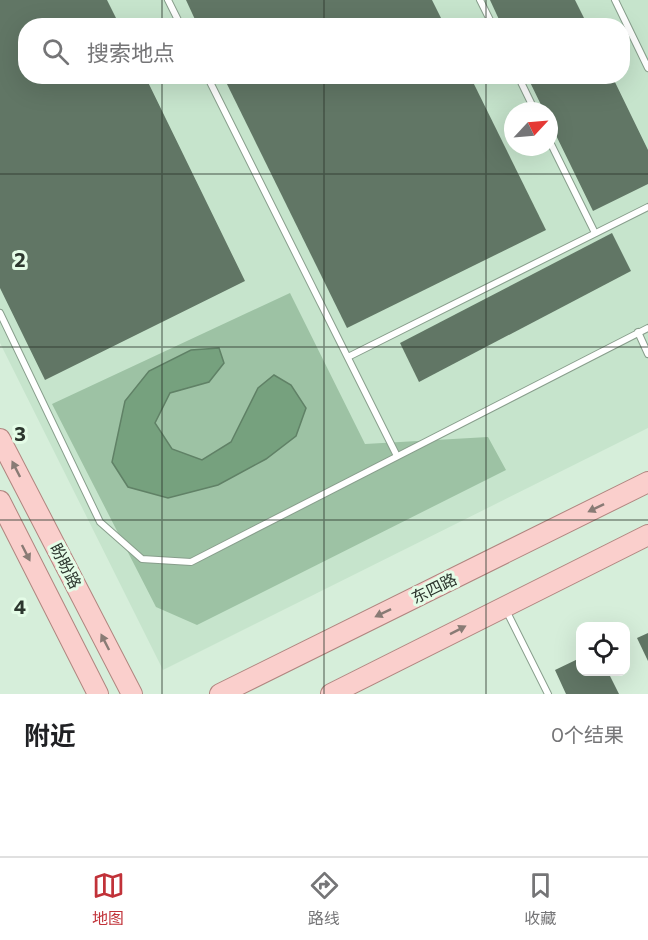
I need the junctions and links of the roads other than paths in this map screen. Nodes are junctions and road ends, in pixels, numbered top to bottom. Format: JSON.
{"nodes":[{"id":1,"x":168,"y":0,"type":"edge"},
{"id":2,"x":480,"y":0,"type":"edge"},
{"id":3,"x":615,"y":0,"type":"edge"},
{"id":4,"x":177,"y":18,"type":"edge"},
{"id":5,"x":489,"y":18,"type":"edge"},
{"id":6,"x":624,"y":18,"type":"edge"},
{"id":7,"x":630,"y":31,"type":"edge"},
{"id":8,"x":648,"y":68,"type":"edge"},
{"id":9,"x":211,"y":84,"type":"edge"},
{"id":10,"x":522,"y":84,"type":"edge"},
{"id":11,"x":531,"y":102,"type":"edge"},
{"id":12,"x":557,"y":156,"type":"edge"},
{"id":13,"x":648,"y":207,"type":"edge"},
{"id":14,"x":595,"y":233,"type":"junction"},
{"id":15,"x":0,"y":313,"type":"edge"},
{"id":16,"x":648,"y":328,"type":"edge"},
{"id":17,"x":638,"y":332,"type":"junction"},
{"id":18,"x":648,"y":354,"type":"edge"},
{"id":19,"x":348,"y":357,"type":"junction"},
{"id":20,"x":0,"y":439,"type":"edge"},
{"id":21,"x":397,"y":456,"type":"junction"},
{"id":22,"x":648,"y":482,"type":"edge"},
{"id":23,"x":0,"y":501,"type":"edge"},
{"id":24,"x":648,"y":535,"type":"edge"},
{"id":25,"x":505,"y":607,"type":"junction"},
{"id":26,"x":98,"y":694,"type":"edge"},
{"id":27,"x":132,"y":694,"type":"edge"},
{"id":28,"x":220,"y":694,"type":"edge"},
{"id":29,"x":331,"y":694,"type":"edge"},
{"id":30,"x":548,"y":694,"type":"edge"}],
"edges":[{"from":1,"to":4,"type":"lane"},
{"from":2,"to":5,"type":"lane"},
{"from":3,"to":6,"type":"lane"},
{"from":7,"to":8,"type":"lane"},
{"from":9,"to":19,"type":"lane"},
{"from":10,"to":11,"type":"lane"},
{"from":12,"to":14,"type":"lane"},
{"from":13,"to":14,"type":"lane"},
{"from":14,"to":19,"type":"lane"},
{"from":15,"to":21,"type":"lane"},
{"from":16,"to":17,"type":"lane"},
{"from":17,"to":18,"type":"lane"},
{"from":17,"to":21,"type":"lane"},
{"from":19,"to":21,"type":"lane"},
{"from":27,"to":20,"type":"main road","name":"盼盼路","one_way":true},
{"from":22,"to":28,"type":"main road","name":"东四路","one_way":true},
{"from":23,"to":26,"type":"main road","name":"盼盼路","one_way":true},
{"from":24,"to":25,"type":"main road"},
{"from":29,"to":25,"type":"main road","one_way":true},
{"from":25,"to":30,"type":"lane"}]}
